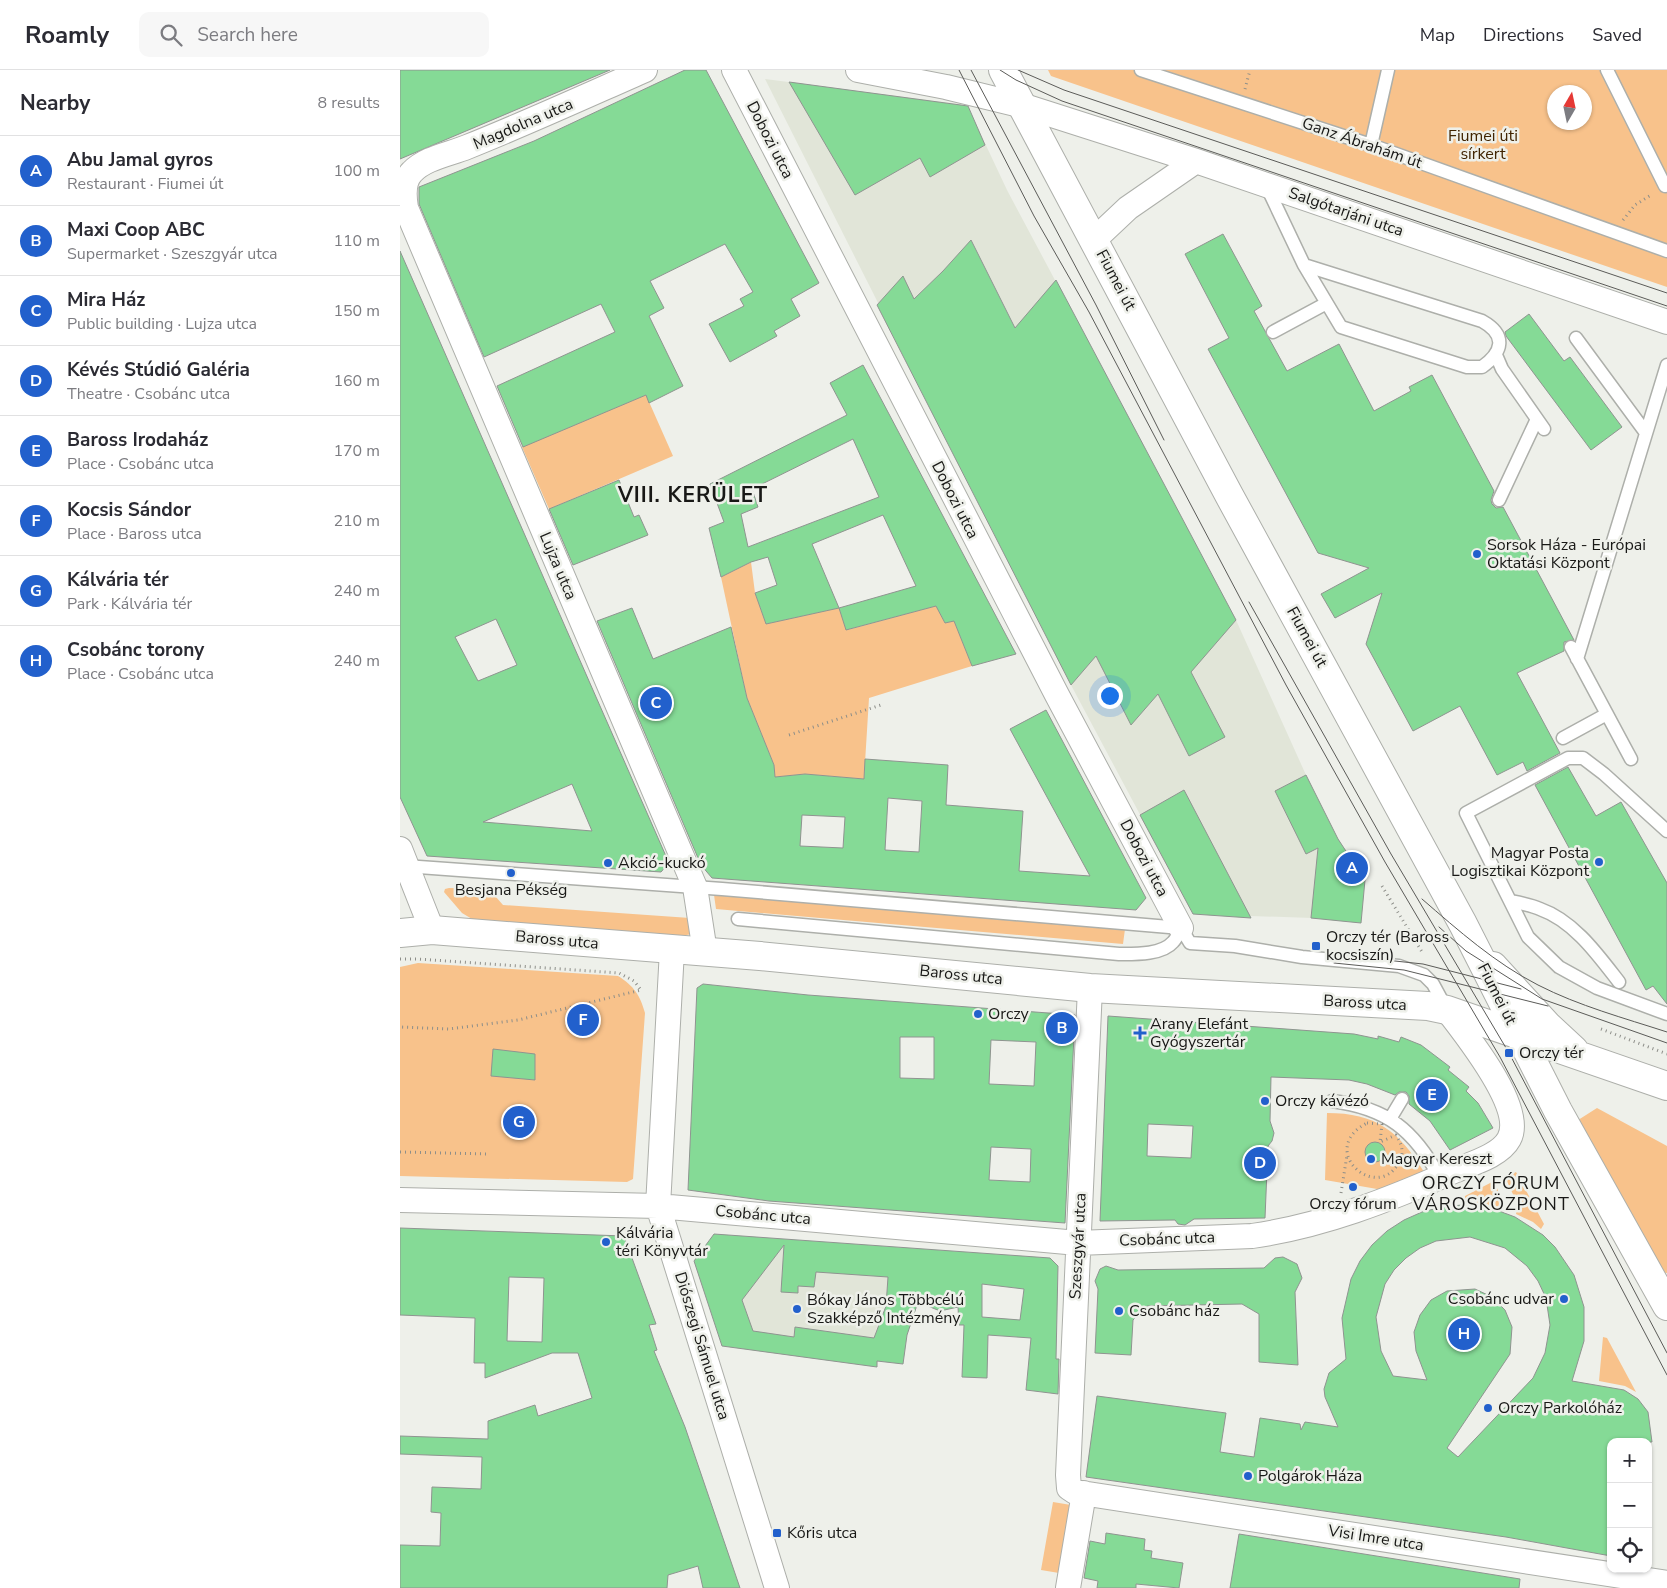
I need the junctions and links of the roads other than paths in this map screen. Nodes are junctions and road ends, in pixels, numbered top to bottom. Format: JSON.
{"nodes":[{"id":1,"x":645,"y":70,"type":"edge"},
{"id":2,"x":734,"y":70,"type":"edge"},
{"id":3,"x":858,"y":70,"type":"edge"},
{"id":4,"x":1003,"y":70,"type":"edge"},
{"id":5,"x":1141,"y":70,"type":"edge"},
{"id":6,"x":1388,"y":70,"type":"edge"},
{"id":7,"x":1607,"y":70,"type":"edge"},
{"id":8,"x":1024,"y":106,"type":"junction"},
{"id":9,"x":1371,"y":145,"type":"junction"},
{"id":10,"x":1196,"y":161,"type":"junction"},
{"id":11,"x":406,"y":183,"type":"joint"},
{"id":12,"x":1266,"y":185,"type":"junction"},
{"id":13,"x":1665,"y":186,"type":"road end"},
{"id":14,"x":1094,"y":240,"type":"junction"},
{"id":15,"x":1667,"y":251,"type":"edge"},
{"id":16,"x":1304,"y":265,"type":"junction"},
{"id":17,"x":1325,"y":304,"type":"junction"},
{"id":18,"x":1667,"y":322,"type":"edge"},
{"id":19,"x":1273,"y":332,"type":"dead end"},
{"id":20,"x":1576,"y":338,"type":"dead end"},
{"id":21,"x":1496,"y":355,"type":"junction"},
{"id":22,"x":1667,"y":365,"type":"edge"},
{"id":23,"x":1646,"y":433,"type":"junction"},
{"id":24,"x":1499,"y":500,"type":"dead end"},
{"id":25,"x":1571,"y":647,"type":"dead end"},
{"id":26,"x":1577,"y":660,"type":"junction"},
{"id":27,"x":1607,"y":714,"type":"junction"},
{"id":28,"x":1563,"y":738,"type":"dead end"},
{"id":29,"x":1631,"y":759,"type":"dead end"},
{"id":30,"x":1667,"y":831,"type":"edge"},
{"id":31,"x":402,"y":861,"type":"edge"},
{"id":32,"x":695,"y":887,"type":"junction"},
{"id":33,"x":1510,"y":901,"type":"junction"},
{"id":34,"x":738,"y":919,"type":"dead end"},
{"id":35,"x":1463,"y":924,"type":"junction"},
{"id":36,"x":1181,"y":928,"type":"junction"},
{"id":37,"x":432,"y":930,"type":"junction"},
{"id":38,"x":400,"y":932,"type":"edge"},
{"id":39,"x":672,"y":950,"type":"junction"},
{"id":40,"x":705,"y":952,"type":"junction"},
{"id":41,"x":1619,"y":982,"type":"dead end"},
{"id":42,"x":1090,"y":988,"type":"junction"},
{"id":43,"x":1447,"y":1010,"type":"junction"},
{"id":44,"x":1667,"y":1014,"type":"edge"},
{"id":45,"x":1518,"y":1035,"type":"junction"},
{"id":46,"x":1583,"y":1058,"type":"junction"},
{"id":47,"x":1667,"y":1086,"type":"edge"},
{"id":48,"x":1402,"y":1099,"type":"dead end"},
{"id":49,"x":1332,"y":1101,"type":"dead end"},
{"id":50,"x":1390,"y":1119,"type":"junction"},
{"id":51,"x":1440,"y":1178,"type":"junction"},
{"id":52,"x":400,"y":1200,"type":"edge"},
{"id":53,"x":658,"y":1206,"type":"junction"},
{"id":54,"x":1078,"y":1243,"type":"junction"},
{"id":55,"x":1667,"y":1306,"type":"edge"},
{"id":56,"x":1084,"y":1493,"type":"junction"},
{"id":57,"x":1667,"y":1583,"type":"edge"},
{"id":58,"x":777,"y":1588,"type":"edge"},
{"id":59,"x":1068,"y":1588,"type":"edge"}],
"edges":[{"from":1,"to":11,"type":"street","name":"Magdolna utca"},
{"from":2,"to":36,"type":"street","name":"Dobozi utca"},
{"from":3,"to":8,"type":"street"},
{"from":4,"to":8,"type":"street","name":"Fiumei út"},
{"from":5,"to":9,"type":"lane","name":"Ganz Ábrahám út"},
{"from":6,"to":9,"type":"lane"},
{"from":7,"to":13,"type":"lane"},
{"from":8,"to":10,"type":"street","name":"Salgótarjáni utca"},
{"from":8,"to":14,"type":"street","name":"Fiumei út"},
{"from":9,"to":15,"type":"lane","name":"Ganz Ábrahám út"},
{"from":10,"to":12,"type":"street","name":"Salgótarjáni utca"},
{"from":10,"to":14,"type":"street","name":"Fiumei út"},
{"from":11,"to":32,"type":"street","name":"Lujza utca"},
{"from":12,"to":16,"type":"lane"},
{"from":12,"to":18,"type":"street","name":"Salgótarjáni utca"},
{"from":14,"to":35,"type":"street","name":"Fiumei út"},
{"from":16,"to":17,"type":"lane"},
{"from":16,"to":21,"type":"lane"},
{"from":17,"to":19,"type":"lane"},
{"from":17,"to":21,"type":"lane"},
{"from":20,"to":23,"type":"lane"},
{"from":21,"to":24,"type":"lane"},
{"from":22,"to":23,"type":"lane"},
{"from":23,"to":26,"type":"lane"},
{"from":25,"to":26,"type":"lane"},
{"from":26,"to":27,"type":"lane"},
{"from":27,"to":28,"type":"lane"},
{"from":27,"to":29,"type":"lane"},
{"from":30,"to":33,"type":"lane"},
{"from":31,"to":32,"type":"lane"},
{"from":31,"to":37,"type":"street"},
{"from":32,"to":36,"type":"lane"},
{"from":32,"to":40,"type":"street","name":"Lujza utca"},
{"from":33,"to":41,"type":"lane"},
{"from":33,"to":44,"type":"lane"},
{"from":34,"to":36,"type":"lane"},
{"from":35,"to":45,"type":"street","name":"Fiumei út"},
{"from":35,"to":46,"type":"street"},
{"from":36,"to":43,"type":"lane"},
{"from":37,"to":38,"type":"street","name":"Baross utca"},
{"from":37,"to":39,"type":"street","name":"Baross utca"},
{"from":39,"to":40,"type":"street","name":"Baross utca"},
{"from":39,"to":53,"type":"street","name":"Diószegi Sámuel utca"},
{"from":40,"to":42,"type":"street","name":"Baross utca"},
{"from":42,"to":43,"type":"street","name":"Baross utca"},
{"from":42,"to":54,"type":"street","name":"Szeszgyár utca"},
{"from":43,"to":45,"type":"street","name":"Baross utca"},
{"from":43,"to":51,"type":"street","name":"Csobánc utca"},
{"from":45,"to":46,"type":"street"},
{"from":45,"to":55,"type":"street"},
{"from":46,"to":47,"type":"street"},
{"from":48,"to":50,"type":"lane"},
{"from":49,"to":50,"type":"lane"},
{"from":50,"to":51,"type":"lane"},
{"from":51,"to":54,"type":"street","name":"Csobánc utca"},
{"from":52,"to":53,"type":"street","name":"Csobánc utca"},
{"from":53,"to":54,"type":"street","name":"Csobánc utca"},
{"from":53,"to":58,"type":"street","name":"Diószegi Sámuel utca"},
{"from":54,"to":56,"type":"street","name":"Szeszgyár utca"},
{"from":56,"to":57,"type":"street","name":"Visi Imre utca"},
{"from":56,"to":59,"type":"street"}]}
